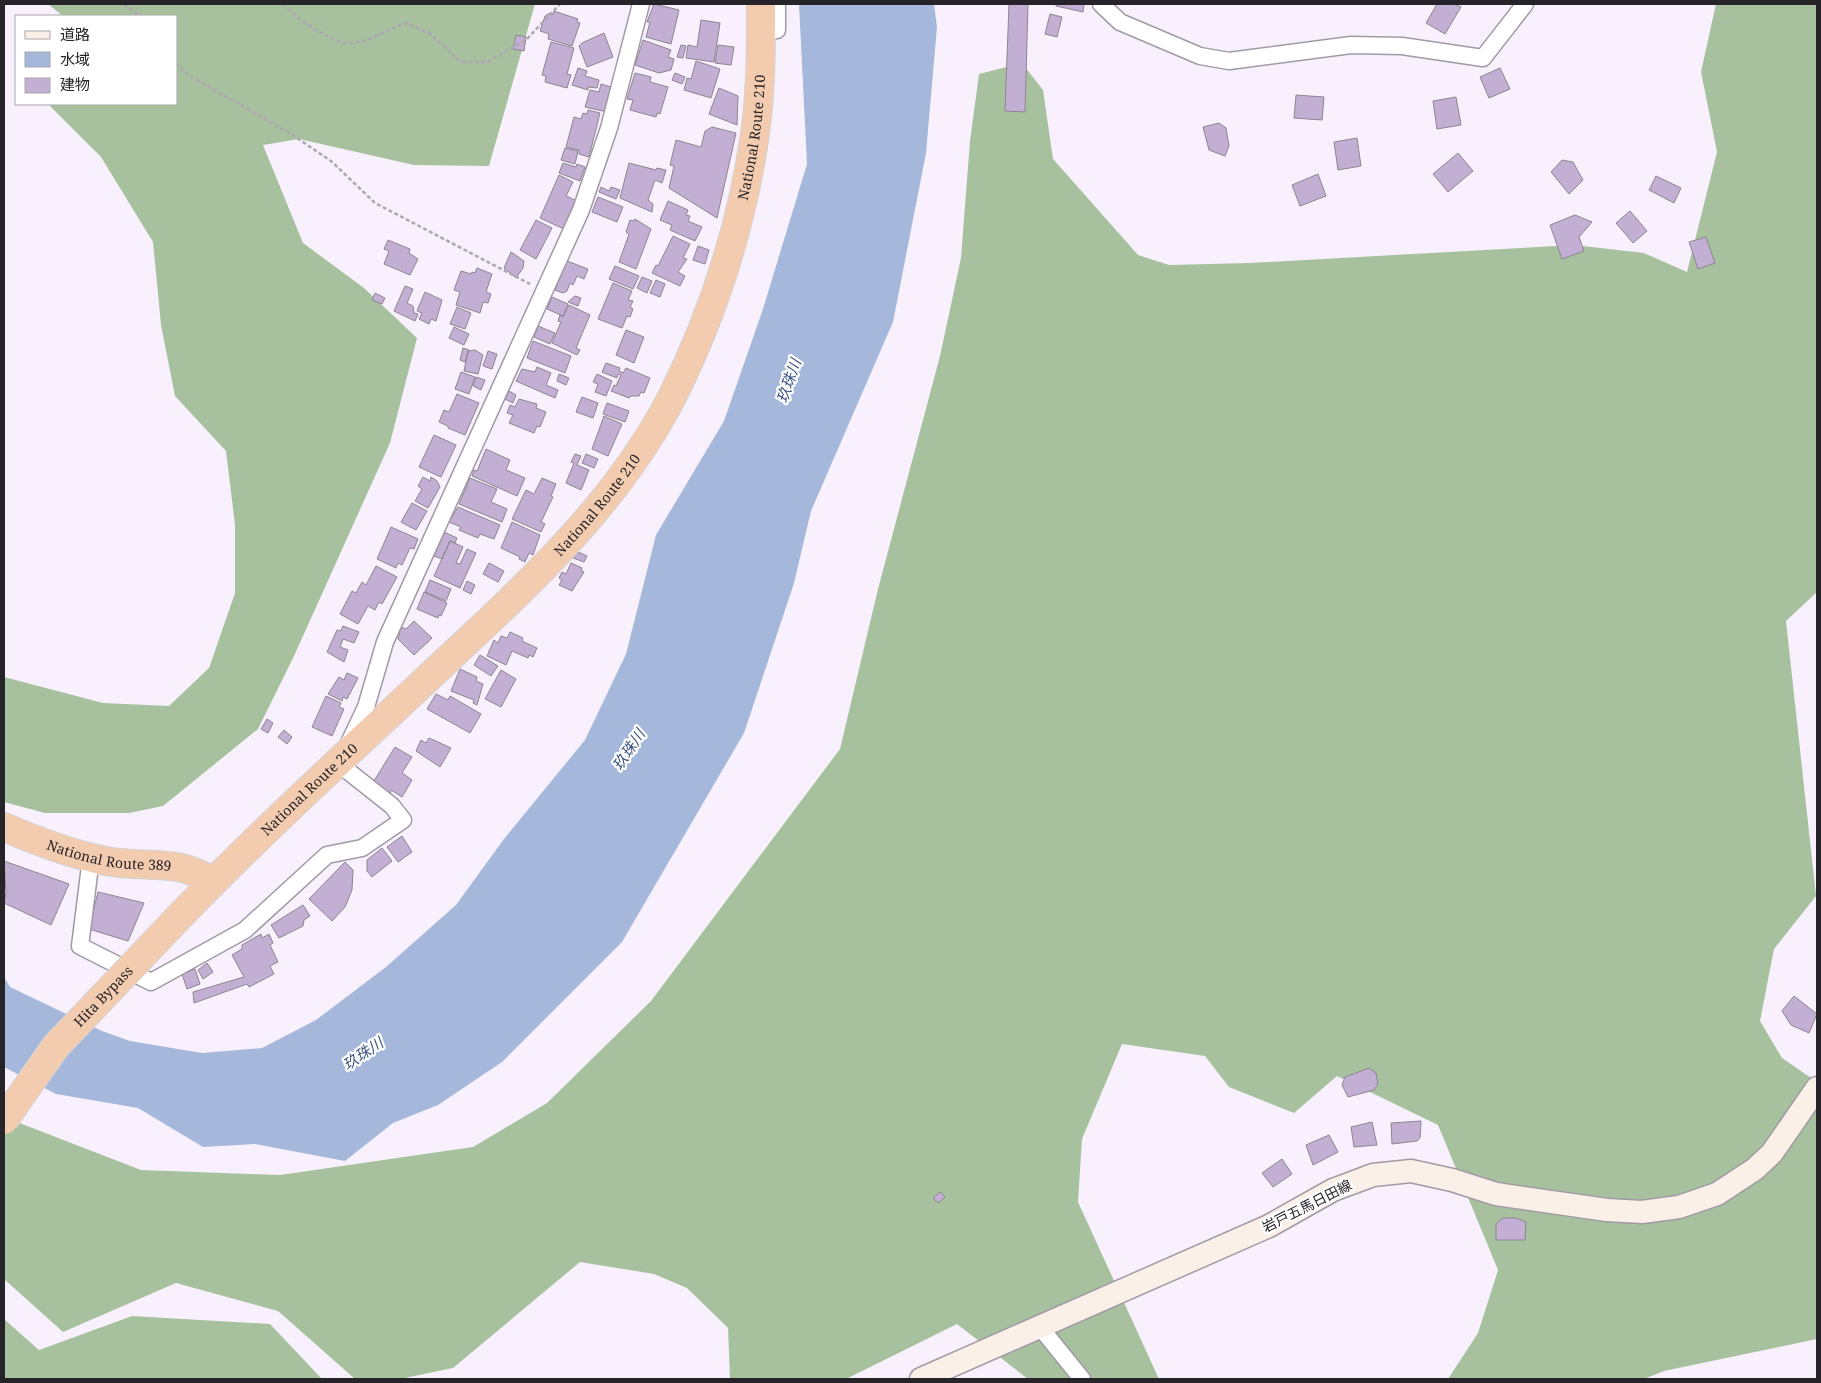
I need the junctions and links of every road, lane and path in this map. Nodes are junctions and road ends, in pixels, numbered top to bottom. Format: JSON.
{"nodes":[{"id":1,"x":124,"y":4,"type":"edge"},
{"id":2,"x":283,"y":4,"type":"edge"},
{"id":3,"x":560,"y":4,"type":"edge"},
{"id":4,"x":641,"y":4,"type":"edge"},
{"id":5,"x":761,"y":4,"type":"edge"},
{"id":6,"x":777,"y":4,"type":"edge"},
{"id":7,"x":1101,"y":4,"type":"edge"},
{"id":8,"x":1525,"y":4,"type":"edge"},
{"id":9,"x":139,"y":15,"type":"edge"},
{"id":10,"x":761,"y":31,"type":"junction"},
{"id":11,"x":178,"y":65,"type":"edge"},
{"id":12,"x":544,"y":292,"type":"junction"},
{"id":13,"x":338,"y":764,"type":"junction"},
{"id":14,"x":4,"y":827,"type":"edge"},
{"id":15,"x":91,"y":858,"type":"junction"},
{"id":16,"x":213,"y":882,"type":"junction"},
{"id":17,"x":1817,"y":1088,"type":"edge"},
{"id":18,"x":4,"y":1120,"type":"edge"},
{"id":19,"x":1040,"y":1327,"type":"junction"},
{"id":20,"x":922,"y":1379,"type":"edge"},
{"id":21,"x":1082,"y":1379,"type":"edge"}],
"edges":[{"from":1,"to":9,"type":"path"},
{"from":2,"to":3,"type":"path"},
{"from":4,"to":12,"type":"street"},
{"from":5,"to":10,"type":"highway","name":"National Route 210"},
{"from":6,"to":10,"type":"street"},
{"from":7,"to":8,"type":"street"},
{"from":10,"to":13,"type":"highway","name":"National Route 210"},
{"from":11,"to":12,"type":"path"},
{"from":12,"to":13,"type":"street"},
{"from":13,"to":15,"type":"street"},
{"from":13,"to":16,"type":"highway","name":"National Route 210"},
{"from":14,"to":15,"type":"highway","name":"National Route 389"},
{"from":15,"to":16,"type":"highway","name":"National Route 389"},
{"from":16,"to":18,"type":"highway","name":"Hita Bypass","bridge":true},
{"from":17,"to":19,"type":"main road","name":"岩戸五馬日田線"},
{"from":19,"to":20,"type":"main road","name":"岩戸五馬日田線"},
{"from":19,"to":21,"type":"street"}]}
